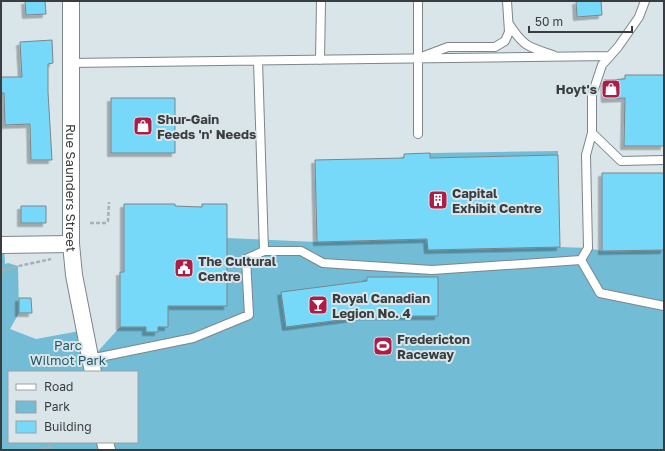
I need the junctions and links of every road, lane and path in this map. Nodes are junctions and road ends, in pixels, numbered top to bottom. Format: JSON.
{"nodes":[{"id":1,"x":71,"y":1,"type":"edge"},
{"id":2,"x":321,"y":1,"type":"edge"},
{"id":3,"x":418,"y":1,"type":"edge"},
{"id":4,"x":508,"y":1,"type":"edge"},
{"id":5,"x":645,"y":1,"type":"edge"},
{"id":6,"x":508,"y":23,"type":"junction"},
{"id":7,"x":610,"y":56,"type":"junction"},
{"id":8,"x":560,"y":57,"type":"junction"},
{"id":9,"x":418,"y":58,"type":"junction"},
{"id":10,"x":258,"y":60,"type":"junction"},
{"id":11,"x":320,"y":60,"type":"junction"},
{"id":12,"x":71,"y":63,"type":"junction"},
{"id":13,"x":592,"y":133,"type":"junction"},
{"id":14,"x":418,"y":134,"type":"dead end"},
{"id":15,"x":664,"y":160,"type":"edge"},
{"id":16,"x":109,"y":202,"type":"dead end"},
{"id":17,"x":90,"y":223,"type":"dead end"},
{"id":18,"x":71,"y":244,"type":"junction"},
{"id":19,"x":1,"y":246,"type":"edge"},
{"id":20,"x":264,"y":251,"type":"junction"},
{"id":21,"x":55,"y":257,"type":"dead end"},
{"id":22,"x":582,"y":260,"type":"junction"},
{"id":23,"x":3,"y":270,"type":"edge"},
{"id":24,"x":1,"y":277,"type":"edge"},
{"id":25,"x":664,"y":306,"type":"edge"},
{"id":26,"x":92,"y":366,"type":"edge"},
{"id":27,"x":50,"y":443,"type":"edge"},
{"id":28,"x":36,"y":450,"type":"edge"}],
"edges":[{"from":1,"to":12,"type":"street","name":"Rue Saunders Street"},
{"from":2,"to":11,"type":"lane"},
{"from":3,"to":9,"type":"lane"},
{"from":4,"to":6,"type":"lane"},
{"from":5,"to":7,"type":"lane"},
{"from":6,"to":8,"type":"lane"},
{"from":6,"to":9,"type":"lane"},
{"from":7,"to":8,"type":"lane"},
{"from":7,"to":13,"type":"lane"},
{"from":8,"to":9,"type":"lane"},
{"from":9,"to":11,"type":"lane"},
{"from":9,"to":14,"type":"lane"},
{"from":10,"to":11,"type":"lane"},
{"from":10,"to":12,"type":"lane"},
{"from":10,"to":20,"type":"lane"},
{"from":12,"to":18,"type":"street","name":"Rue Saunders Street"},
{"from":13,"to":15,"type":"lane"},
{"from":13,"to":22,"type":"lane"},
{"from":16,"to":17,"type":"path"},
{"from":18,"to":19,"type":"street"},
{"from":18,"to":26,"type":"street","name":"Rue Saunders Street"},
{"from":20,"to":22,"type":"lane"},
{"from":20,"to":26,"type":"lane"},
{"from":21,"to":23,"type":"path"},
{"from":22,"to":25,"type":"lane"},
{"from":23,"to":24,"type":"path"},
{"from":27,"to":28,"type":"path"}]}
